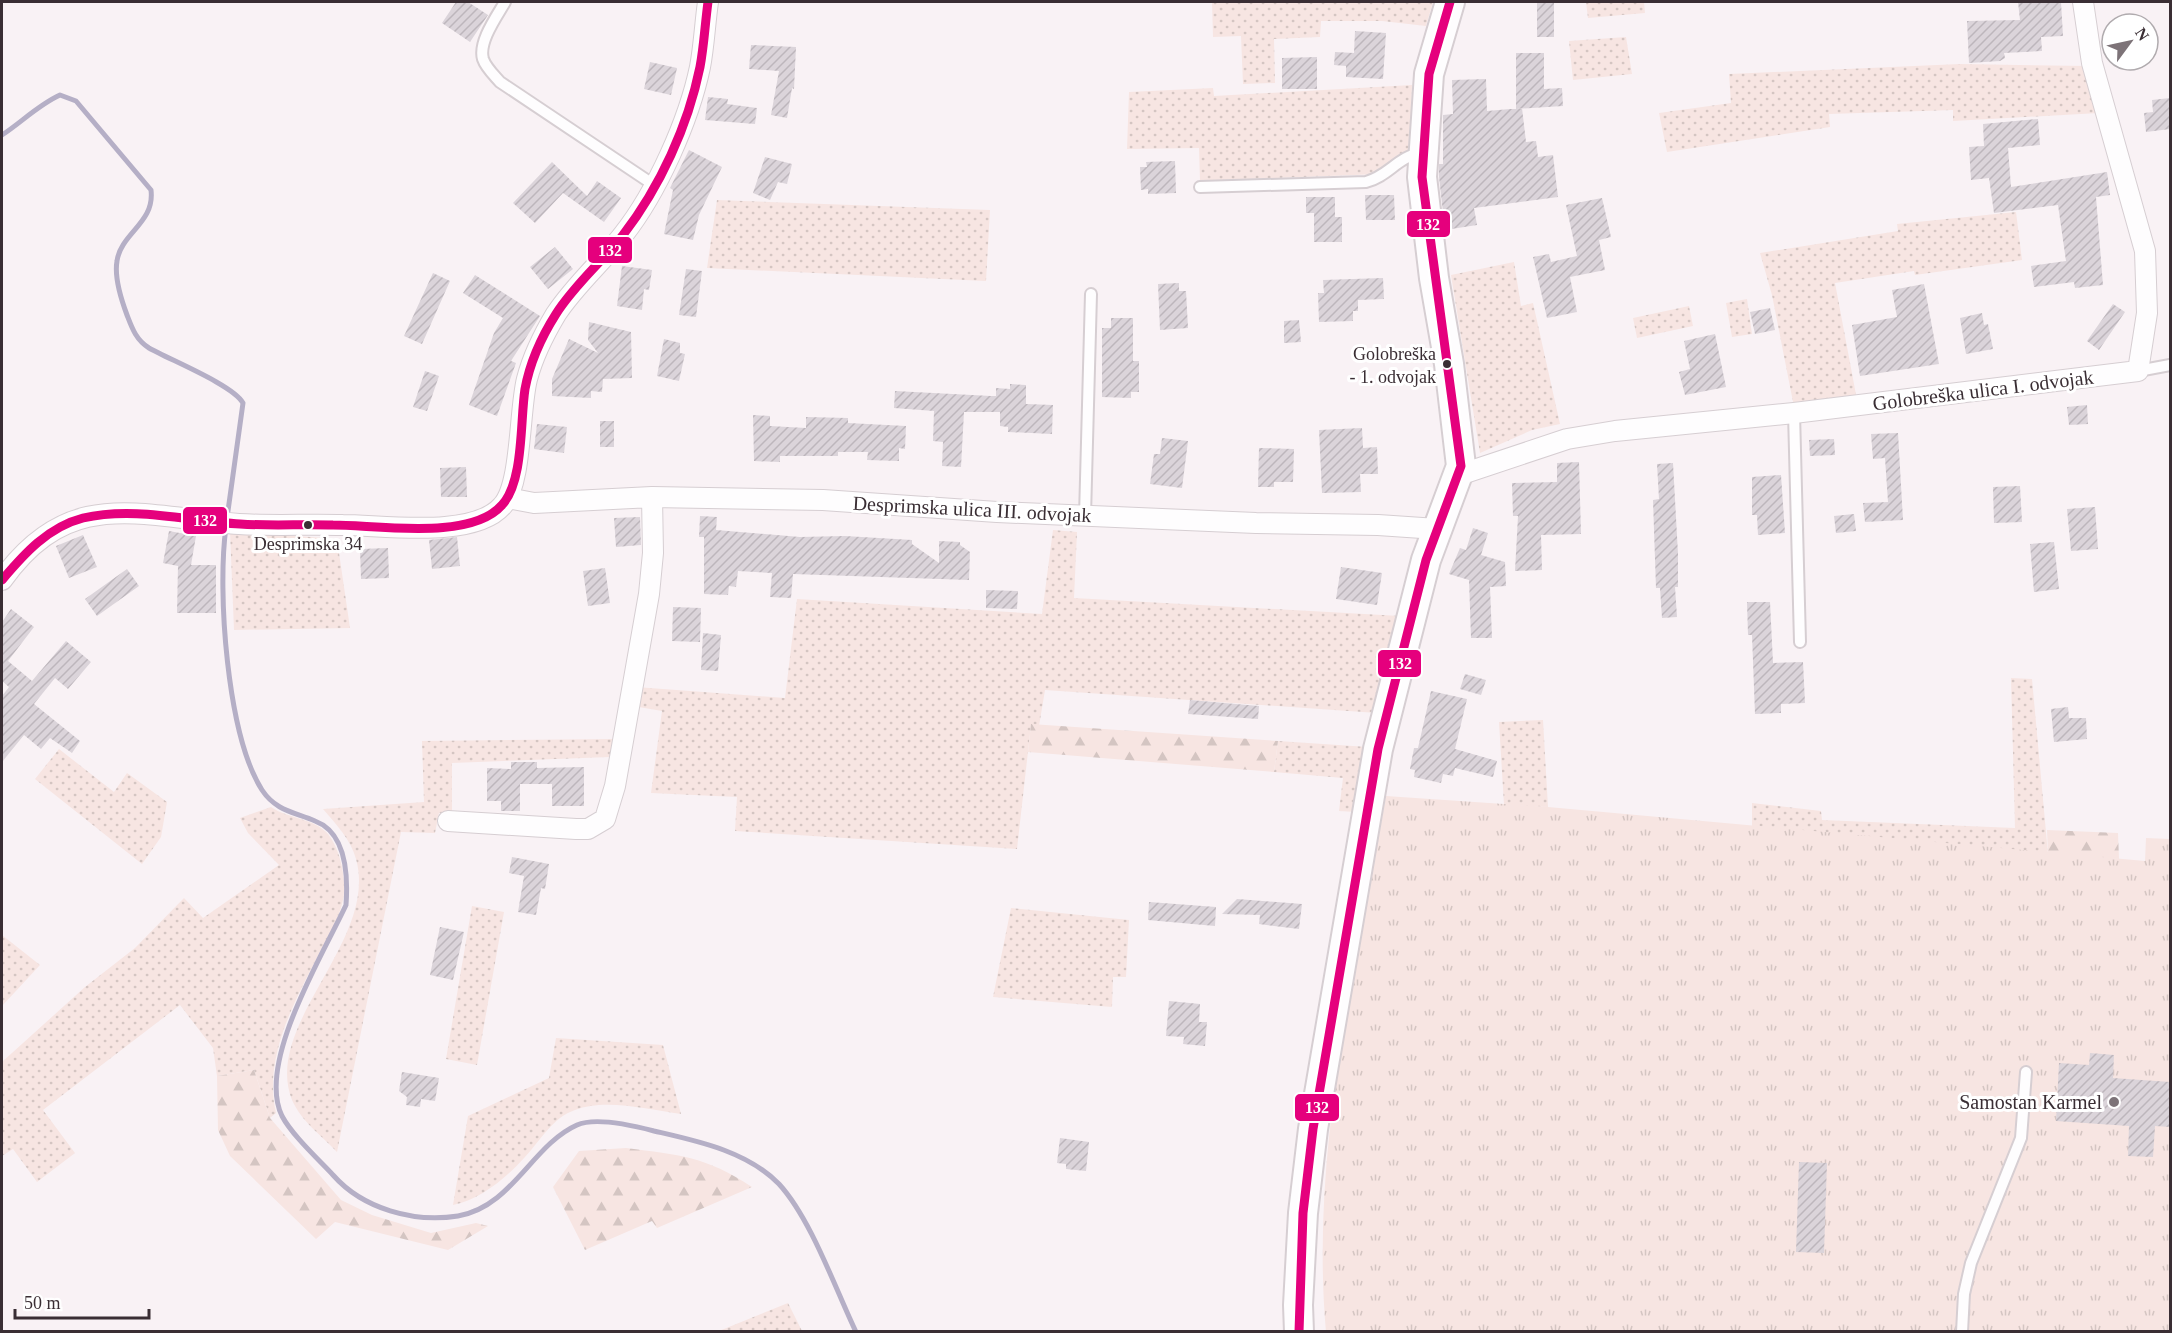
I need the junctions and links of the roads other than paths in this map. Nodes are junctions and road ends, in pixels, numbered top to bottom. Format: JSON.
{"nodes":[{"id":1,"x":505,"y":2,"type":"edge"},
{"id":2,"x":708,"y":2,"type":"edge"},
{"id":3,"x":1450,"y":2,"type":"edge"},
{"id":4,"x":2083,"y":2,"type":"edge"},
{"id":5,"x":1422,"y":152,"type":"junction"},
{"id":6,"x":654,"y":185,"type":"junction"},
{"id":7,"x":1200,"y":187,"type":"dead end"},
{"id":8,"x":1091,"y":294,"type":"dead end"},
{"id":9,"x":2170,"y":364,"type":"edge"},
{"id":10,"x":2138,"y":371,"type":"junction"},
{"id":11,"x":1794,"y":413,"type":"junction"},
{"id":12,"x":1459,"y":475,"type":"junction"},
{"id":13,"x":652,"y":497,"type":"junction"},
{"id":14,"x":507,"y":498,"type":"junction"},
{"id":15,"x":1085,"y":516,"type":"junction"},
{"id":16,"x":1437,"y":529,"type":"junction"},
{"id":17,"x":2,"y":580,"type":"edge"},
{"id":18,"x":1800,"y":642,"type":"dead end"},
{"id":19,"x":448,"y":821,"type":"dead end"},
{"id":20,"x":2026,"y":1072,"type":"dead end"},
{"id":21,"x":1299,"y":1332,"type":"edge"},
{"id":22,"x":1962,"y":1332,"type":"edge"}],
"edges":[{"from":1,"to":6,"type":"lane"},
{"from":2,"to":6,"type":"street"},
{"from":3,"to":5,"type":"street"},
{"from":4,"to":10,"type":"street"},
{"from":5,"to":7,"type":"lane"},
{"from":5,"to":12,"type":"street"},
{"from":6,"to":14,"type":"street"},
{"from":8,"to":15,"type":"lane"},
{"from":9,"to":10,"type":"lane"},
{"from":10,"to":11,"type":"street","name":"Golobreška ulica I. odvojak"},
{"from":11,"to":12,"type":"street","name":"Golobreška ulica I. odvojak"},
{"from":11,"to":18,"type":"lane"},
{"from":12,"to":16,"type":"street"},
{"from":13,"to":14,"type":"street","name":"Desprimska ulica III. odvojak"},
{"from":13,"to":15,"type":"street","name":"Desprimska ulica III. odvojak"},
{"from":13,"to":19,"type":"street"},
{"from":14,"to":17,"type":"street"},
{"from":15,"to":16,"type":"street","name":"Desprimska ulica III. odvojak"},
{"from":16,"to":21,"type":"street"},
{"from":20,"to":22,"type":"lane"}]}
